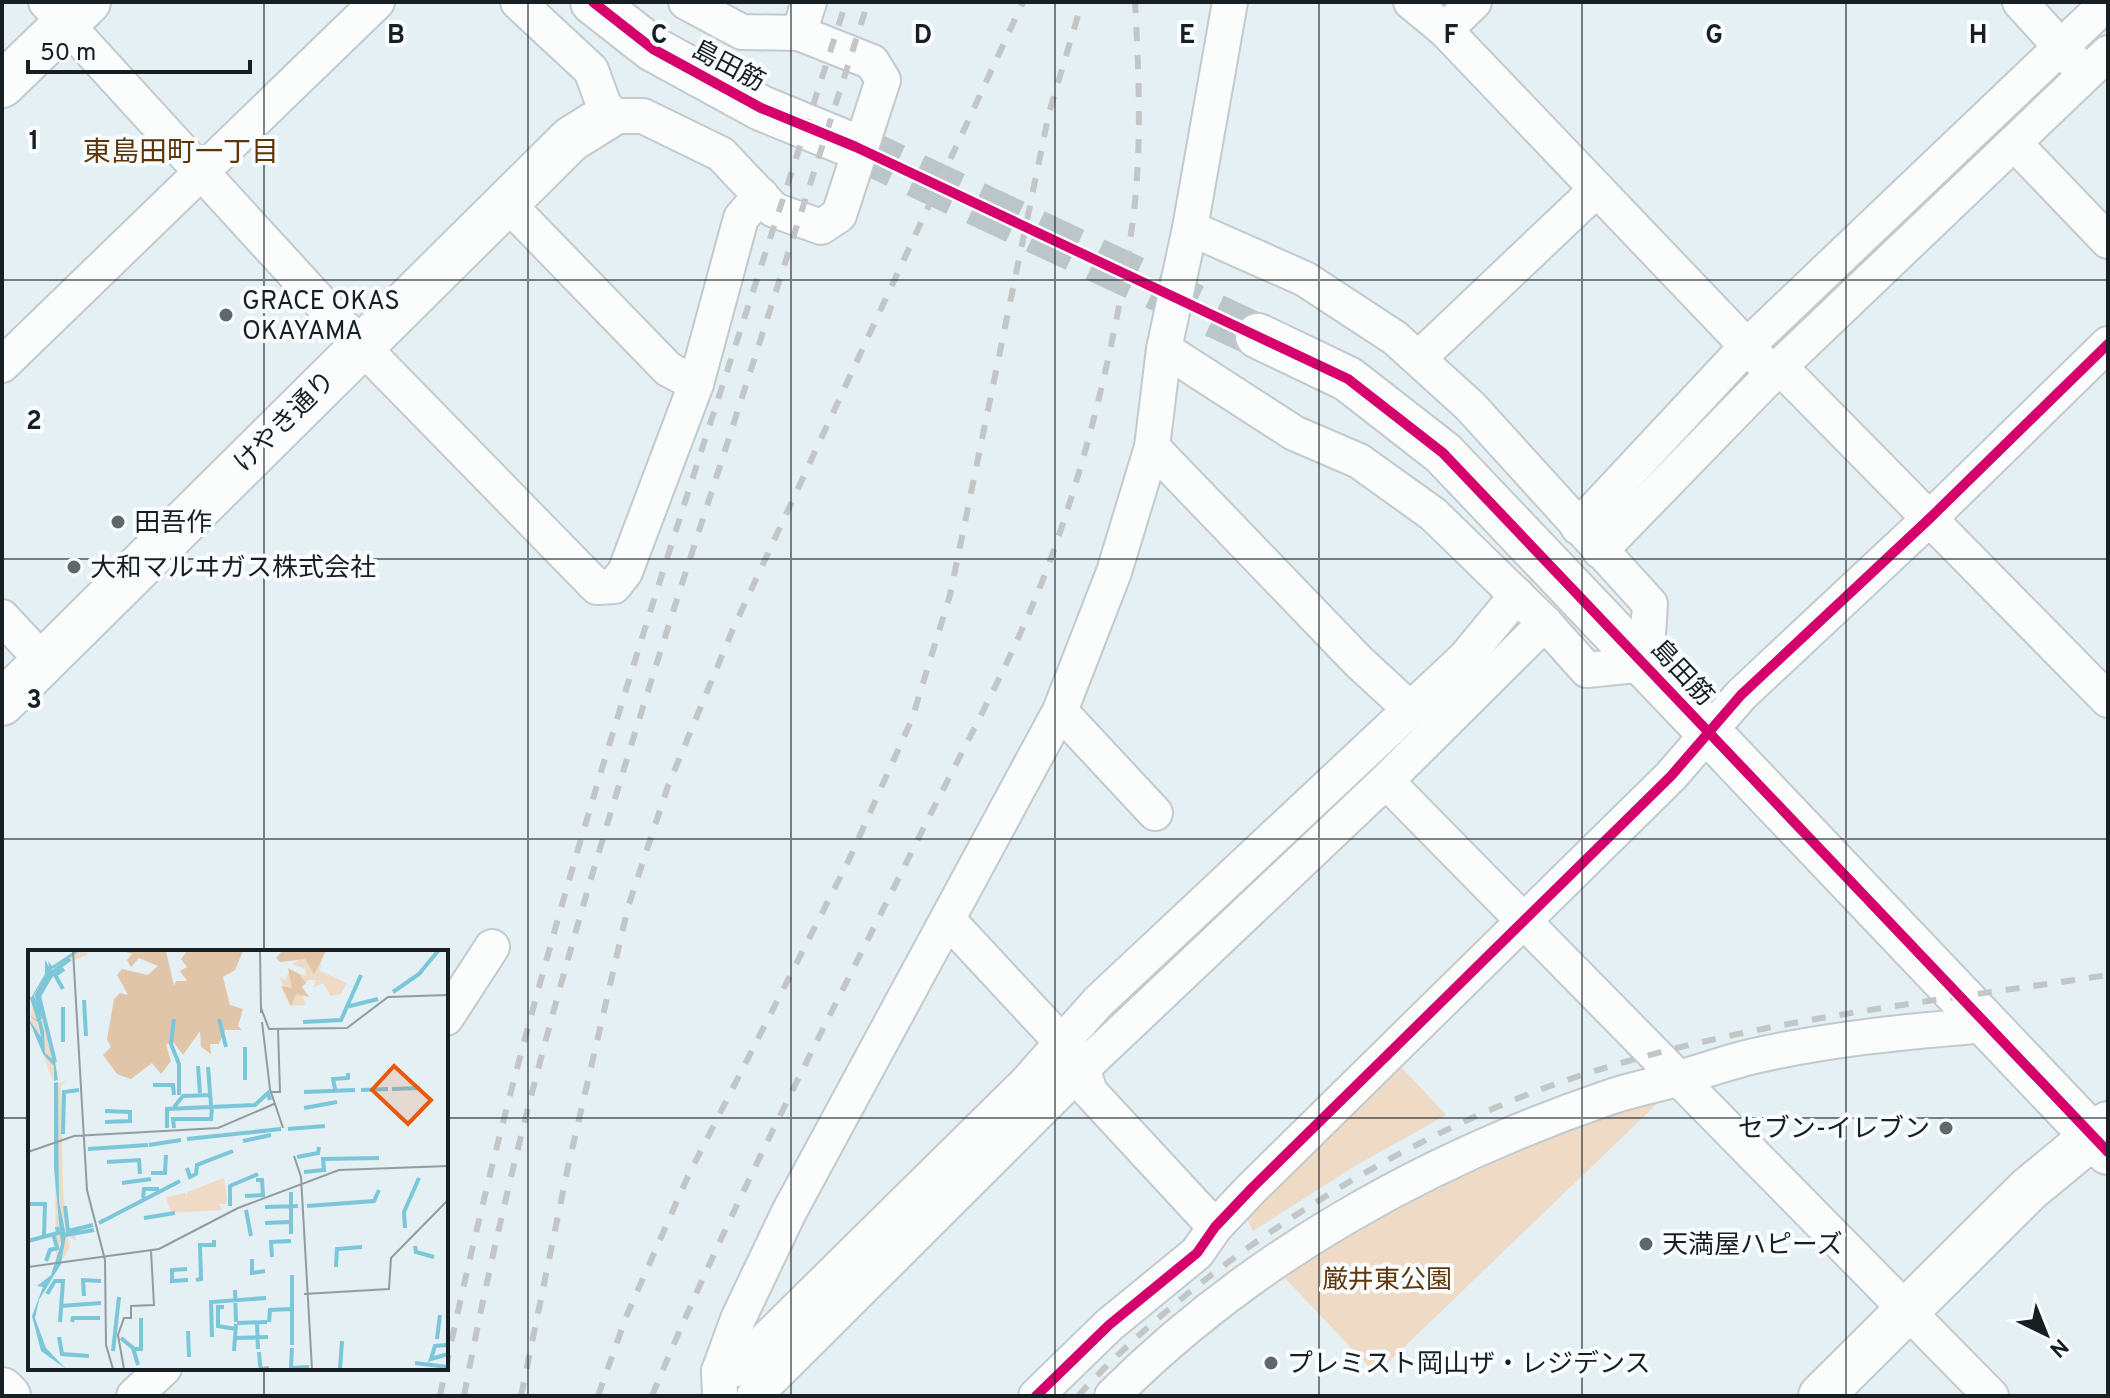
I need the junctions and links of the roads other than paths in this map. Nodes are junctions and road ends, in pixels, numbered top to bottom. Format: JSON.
{"nodes":[{"id":1,"x":377,"y":2,"type":"edge"},
{"id":2,"x":518,"y":2,"type":"edge"},
{"id":3,"x":593,"y":2,"type":"edge"},
{"id":4,"x":686,"y":2,"type":"edge"},
{"id":5,"x":1230,"y":2,"type":"edge"},
{"id":6,"x":1411,"y":2,"type":"edge"},
{"id":7,"x":1474,"y":2,"type":"edge"},
{"id":8,"x":2020,"y":2,"type":"edge"},
{"id":9,"x":2108,"y":2,"type":"edge"},
{"id":10,"x":67,"y":9,"type":"edge"},
{"id":11,"x":804,"y":18,"type":"edge"},
{"id":12,"x":1445,"y":30,"type":"junction"},
{"id":13,"x":2080,"y":59,"type":"edge"},
{"id":14,"x":2,"y":85,"type":"edge"},
{"id":15,"x":608,"y":116,"type":"junction"},
{"id":16,"x":2014,"y":143,"type":"junction"},
{"id":17,"x":856,"y":147,"type":"tunnel mouth"},
{"id":18,"x":202,"y":169,"type":"junction"},
{"id":19,"x":1597,"y":189,"type":"junction"},
{"id":20,"x":761,"y":195,"type":"junction"},
{"id":21,"x":507,"y":203,"type":"junction"},
{"id":22,"x":1190,"y":228,"type":"junction"},
{"id":23,"x":2108,"y":241,"type":"edge"},
{"id":24,"x":1258,"y":336,"type":"tunnel mouth"},
{"id":25,"x":2108,"y":344,"type":"edge"},
{"id":26,"x":361,"y":345,"type":"junction"},
{"id":27,"x":1164,"y":349,"type":"junction"},
{"id":28,"x":1419,"y":358,"type":"junction"},
{"id":29,"x":1763,"y":360,"type":"junction"},
{"id":30,"x":2,"y":365,"type":"edge"},
{"id":31,"x":696,"y":384,"type":"junction"},
{"id":32,"x":1152,"y":447,"type":"junction"},
{"id":33,"x":1928,"y":520,"type":"junction"},
{"id":34,"x":1589,"y":539,"type":"junction"},
{"id":35,"x":1517,"y":595,"type":"junction"},
{"id":36,"x":2,"y":617,"type":"edge"},
{"id":37,"x":1545,"y":623,"type":"junction"},
{"id":38,"x":43,"y":661,"type":"junction"},
{"id":39,"x":1646,"y":664,"type":"junction"},
{"id":40,"x":2107,"y":698,"type":"edge"},
{"id":41,"x":2,"y":703,"type":"edge"},
{"id":42,"x":1410,"y":709,"type":"junction"},
{"id":43,"x":1060,"y":711,"type":"junction"},
{"id":44,"x":1708,"y":732,"type":"junction"},
{"id":45,"x":1386,"y":781,"type":"junction"},
{"id":46,"x":1155,"y":813,"type":"dead end"},
{"id":47,"x":949,"y":921,"type":"junction"},
{"id":48,"x":1523,"y":921,"type":"junction"},
{"id":49,"x":492,"y":947,"type":"dead end"},
{"id":50,"x":448,"y":1015,"type":"edge"},
{"id":51,"x":1989,"y":1025,"type":"junction"},
{"id":52,"x":1073,"y":1056,"type":"junction"},
{"id":53,"x":1677,"y":1079,"type":"junction"},
{"id":54,"x":2103,"y":1137,"type":"edge"},
{"id":55,"x":1215,"y":1227,"type":"junction"},
{"id":56,"x":1910,"y":1310,"type":"junction"},
{"id":57,"x":162,"y":1370,"type":"edge"},
{"id":58,"x":719,"y":1384,"type":"edge"},
{"id":59,"x":2,"y":1390,"type":"edge"},
{"id":60,"x":8,"y":1396,"type":"edge"},
{"id":61,"x":134,"y":1396,"type":"edge"},
{"id":62,"x":754,"y":1396,"type":"edge"},
{"id":63,"x":1036,"y":1396,"type":"edge"},
{"id":64,"x":1112,"y":1396,"type":"edge"},
{"id":65,"x":1821,"y":1396,"type":"edge"},
{"id":66,"x":1991,"y":1396,"type":"edge"}],
"edges":[{"from":1,"to":18,"type":"street"},
{"from":2,"to":15,"type":"street"},
{"from":3,"to":17,"type":"street","name":"島田筋"},
{"from":4,"to":11,"type":"street"},
{"from":5,"to":22,"type":"street"},
{"from":6,"to":12,"type":"street"},
{"from":7,"to":12,"type":"street"},
{"from":8,"to":13,"type":"street"},
{"from":9,"to":13,"type":"street"},
{"from":10,"to":14,"type":"street"},
{"from":10,"to":18,"type":"street"},
{"from":11,"to":20,"type":"street"},
{"from":12,"to":19,"type":"street"},
{"from":13,"to":16,"type":"street"},
{"from":13,"to":29,"type":"street"},
{"from":15,"to":20,"type":"street"},
{"from":15,"to":21,"type":"street","name":"けやき通り"},
{"from":16,"to":23,"type":"street"},
{"from":16,"to":29,"type":"street"},
{"from":18,"to":26,"type":"street"},
{"from":18,"to":30,"type":"street"},
{"from":19,"to":28,"type":"street"},
{"from":19,"to":29,"type":"street"},
{"from":20,"to":31,"type":"street"},
{"from":21,"to":26,"type":"street","name":"けやき通り"},
{"from":21,"to":31,"type":"street"},
{"from":22,"to":27,"type":"street"},
{"from":22,"to":28,"type":"street"},
{"from":24,"to":39,"type":"street","name":"島田筋"},
{"from":25,"to":33,"type":"street"},
{"from":26,"to":31,"type":"street"},
{"from":26,"to":38,"type":"street","name":"けやき通り"},
{"from":27,"to":32,"type":"street"},
{"from":27,"to":35,"type":"street"},
{"from":28,"to":34,"type":"street"},
{"from":29,"to":33,"type":"street"},
{"from":29,"to":34,"type":"street"},
{"from":32,"to":42,"type":"street"},
{"from":32,"to":43,"type":"street"},
{"from":33,"to":40,"type":"street"},
{"from":33,"to":44,"type":"street"},
{"from":34,"to":39,"type":"street"},
{"from":35,"to":37,"type":"street"},
{"from":35,"to":42,"type":"street"},
{"from":36,"to":38,"type":"street"},
{"from":37,"to":39,"type":"street"},
{"from":37,"to":45,"type":"street"},
{"from":38,"to":41,"type":"street","name":"けやき通り"},
{"from":39,"to":44,"type":"street","name":"島田筋"},
{"from":42,"to":52,"type":"street"},
{"from":43,"to":46,"type":"street"},
{"from":43,"to":47,"type":"street"},
{"from":44,"to":48,"type":"street"},
{"from":44,"to":51,"type":"street","name":"島田筋"},
{"from":45,"to":48,"type":"street"},
{"from":45,"to":52,"type":"street"},
{"from":47,"to":52,"type":"street"},
{"from":47,"to":58,"type":"street"},
{"from":48,"to":53,"type":"street"},
{"from":48,"to":55,"type":"street"},
{"from":49,"to":50,"type":"street"},
{"from":51,"to":53,"type":"street"},
{"from":51,"to":54,"type":"street","name":"島田筋"},
{"from":52,"to":55,"type":"street"},
{"from":52,"to":58,"type":"street"},
{"from":52,"to":62,"type":"street"},
{"from":53,"to":56,"type":"street"},
{"from":53,"to":64,"type":"street"},
{"from":54,"to":56,"type":"street"},
{"from":55,"to":63,"type":"street"},
{"from":56,"to":65,"type":"street"},
{"from":56,"to":66,"type":"street"},
{"from":57,"to":61,"type":"street"},
{"from":59,"to":60,"type":"street"}]}
